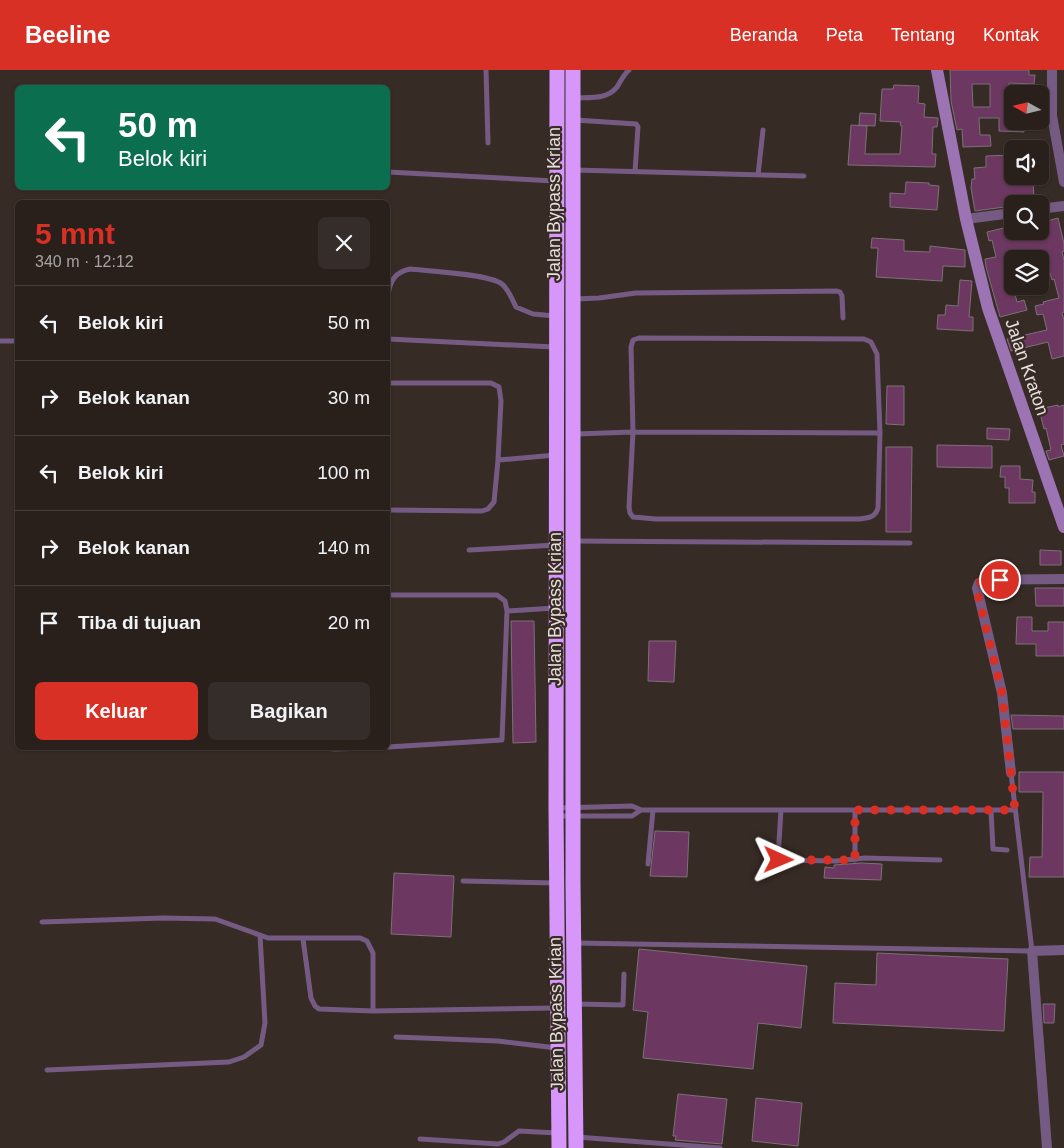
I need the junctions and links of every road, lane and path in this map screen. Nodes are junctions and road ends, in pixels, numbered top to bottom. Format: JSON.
{"nodes":[{"id":1,"x":486,"y":70,"type":"edge"},
{"id":2,"x":556,"y":70,"type":"edge"},
{"id":3,"x":572,"y":70,"type":"edge"},
{"id":4,"x":629,"y":70,"type":"edge"},
{"id":5,"x":937,"y":70,"type":"edge"},
{"id":6,"x":1052,"y":70,"type":"edge"},
{"id":7,"x":573,"y":98,"type":"junction"},
{"id":8,"x":573,"y":120,"type":"junction"},
{"id":9,"x":763,"y":130,"type":"dead end"},
{"id":10,"x":488,"y":143,"type":"dead end"},
{"id":11,"x":572,"y":170,"type":"junction"},
{"id":12,"x":390,"y":172,"type":"edge"},
{"id":13,"x":635,"y":172,"type":"junction"},
{"id":14,"x":758,"y":175,"type":"junction"},
{"id":15,"x":804,"y":176,"type":"dead end"},
{"id":16,"x":556,"y":180,"type":"junction"},
{"id":17,"x":1064,"y":182,"type":"edge"},
{"id":18,"x":1064,"y":206,"type":"edge"},
{"id":19,"x":1049,"y":208,"type":"edge"},
{"id":20,"x":1004,"y":214,"type":"edge"},
{"id":21,"x":966,"y":219,"type":"junction"},
{"id":22,"x":390,"y":284,"type":"edge"},
{"id":23,"x":574,"y":299,"type":"junction"},
{"id":24,"x":557,"y":316,"type":"junction"},
{"id":25,"x":843,"y":318,"type":"dead end"},
{"id":26,"x":390,"y":339,"type":"edge"},
{"id":27,"x":0,"y":341,"type":"edge"},
{"id":28,"x":15,"y":341,"type":"edge"},
{"id":29,"x":557,"y":347,"type":"junction"},
{"id":30,"x":390,"y":383,"type":"edge"},
{"id":31,"x":633,"y":432,"type":"junction"},
{"id":32,"x":880,"y":433,"type":"junction"},
{"id":33,"x":572,"y":434,"type":"junction"},
{"id":34,"x":556,"y":455,"type":"junction"},
{"id":35,"x":498,"y":460,"type":"junction"},
{"id":36,"x":390,"y":510,"type":"edge"},
{"id":37,"x":1064,"y":526,"type":"edge"},
{"id":38,"x":574,"y":541,"type":"junction"},
{"id":39,"x":910,"y":543,"type":"dead end"},
{"id":40,"x":557,"y":545,"type":"junction"},
{"id":41,"x":469,"y":550,"type":"dead end"},
{"id":42,"x":1064,"y":579,"type":"edge"},
{"id":43,"x":390,"y":596,"type":"edge"},
{"id":44,"x":557,"y":608,"type":"junction"},
{"id":45,"x":507,"y":612,"type":"junction"},
{"id":46,"x":390,"y":747,"type":"edge"},
{"id":47,"x":1011,"y":773,"type":"joint"},
{"id":48,"x":641,"y":810,"type":"junction"},
{"id":49,"x":653,"y":810,"type":"junction"},
{"id":50,"x":781,"y":810,"type":"junction"},
{"id":51,"x":855,"y":810,"type":"junction"},
{"id":52,"x":992,"y":810,"type":"junction"},
{"id":53,"x":1015,"y":810,"type":"junction"},
{"id":54,"x":556,"y":812,"type":"junction"},
{"id":55,"x":574,"y":812,"type":"junction"},
{"id":56,"x":1007,"y":850,"type":"dead end"},
{"id":57,"x":855,"y":860,"type":"junction"},
{"id":58,"x":940,"y":860,"type":"dead end"},
{"id":59,"x":648,"y":864,"type":"dead end"},
{"id":60,"x":463,"y":881,"type":"dead end"},
{"id":61,"x":557,"y":883,"type":"junction"},
{"id":62,"x":42,"y":922,"type":"dead end"},
{"id":63,"x":260,"y":935,"type":"junction"},
{"id":64,"x":303,"y":939,"type":"junction"},
{"id":65,"x":574,"y":943,"type":"junction"},
{"id":66,"x":1064,"y":950,"type":"edge"},
{"id":67,"x":1032,"y":951,"type":"junction"},
{"id":68,"x":624,"y":974,"type":"dead end"},
{"id":69,"x":575,"y":1004,"type":"junction"},
{"id":70,"x":558,"y":1008,"type":"junction"},
{"id":71,"x":373,"y":1011,"type":"junction"},
{"id":72,"x":396,"y":1037,"type":"dead end"},
{"id":73,"x":558,"y":1048,"type":"junction"},
{"id":74,"x":47,"y":1070,"type":"dead end"},
{"id":75,"x":420,"y":1138,"type":"dead end"},
{"id":76,"x":559,"y":1140,"type":"edge"},
{"id":77,"x":576,"y":1143,"type":"edge"},
{"id":78,"x":720,"y":1148,"type":"edge"},
{"id":79,"x":1047,"y":1148,"type":"edge"}],
"edges":[{"from":1,"to":10,"type":"lane"},
{"from":2,"to":16,"type":"highway","name":"Jalan Bypass Krian"},
{"from":3,"to":7,"type":"highway","name":"Jalan Bypass Krian"},
{"from":4,"to":7,"type":"lane"},
{"from":5,"to":21,"type":"street","name":"Jalan Kraton"},
{"from":6,"to":17,"type":"street"},
{"from":7,"to":8,"type":"highway","name":"Jalan Bypass Krian"},
{"from":8,"to":11,"type":"highway","name":"Jalan Bypass Krian"},
{"from":8,"to":13,"type":"lane"},
{"from":9,"to":14,"type":"lane"},
{"from":11,"to":13,"type":"lane"},
{"from":11,"to":23,"type":"highway","name":"Jalan Bypass Krian"},
{"from":12,"to":16,"type":"lane"},
{"from":13,"to":14,"type":"lane"},
{"from":14,"to":15,"type":"lane"},
{"from":16,"to":24,"type":"highway","name":"Jalan Bypass Krian"},
{"from":18,"to":19,"type":"street"},
{"from":20,"to":21,"type":"street"},
{"from":21,"to":37,"type":"street","name":"Jalan Kraton"},
{"from":22,"to":24,"type":"lane"},
{"from":23,"to":25,"type":"lane"},
{"from":23,"to":33,"type":"highway","name":"Jalan Bypass Krian"},
{"from":24,"to":29,"type":"highway","name":"Jalan Bypass Krian"},
{"from":26,"to":29,"type":"lane"},
{"from":27,"to":28,"type":"lane"},
{"from":29,"to":34,"type":"highway","name":"Jalan Bypass Krian"},
{"from":30,"to":35,"type":"lane"},
{"from":31,"to":32,"type":"lane"},
{"from":31,"to":32,"type":"lane"},
{"from":31,"to":32,"type":"lane"},
{"from":31,"to":33,"type":"lane"},
{"from":33,"to":38,"type":"highway","name":"Jalan Bypass Krian"},
{"from":34,"to":35,"type":"lane"},
{"from":34,"to":40,"type":"highway","name":"Jalan Bypass Krian"},
{"from":35,"to":36,"type":"lane"},
{"from":38,"to":39,"type":"lane"},
{"from":38,"to":55,"type":"highway","name":"Jalan Bypass Krian"},
{"from":40,"to":41,"type":"lane"},
{"from":40,"to":44,"type":"highway","name":"Jalan Bypass Krian"},
{"from":42,"to":47,"type":"street"},
{"from":43,"to":45,"type":"lane"},
{"from":44,"to":45,"type":"lane"},
{"from":44,"to":54,"type":"highway","name":"Jalan Bypass Krian"},
{"from":45,"to":46,"type":"lane"},
{"from":47,"to":53,"type":"lane"},
{"from":48,"to":49,"type":"lane"},
{"from":48,"to":55,"type":"lane"},
{"from":48,"to":55,"type":"lane"},
{"from":49,"to":50,"type":"lane"},
{"from":49,"to":59,"type":"lane"},
{"from":50,"to":51,"type":"lane"},
{"from":50,"to":57,"type":"lane"},
{"from":51,"to":52,"type":"lane"},
{"from":51,"to":57,"type":"lane"},
{"from":52,"to":53,"type":"lane"},
{"from":52,"to":56,"type":"lane"},
{"from":53,"to":67,"type":"lane"},
{"from":54,"to":55,"type":"lane"},
{"from":54,"to":61,"type":"highway","name":"Jalan Bypass Krian"},
{"from":55,"to":65,"type":"highway","name":"Jalan Bypass Krian"},
{"from":57,"to":58,"type":"lane"},
{"from":60,"to":61,"type":"lane"},
{"from":61,"to":70,"type":"highway","name":"Jalan Bypass Krian"},
{"from":62,"to":63,"type":"lane"},
{"from":63,"to":64,"type":"lane"},
{"from":63,"to":74,"type":"lane"},
{"from":64,"to":71,"type":"lane"},
{"from":64,"to":71,"type":"lane"},
{"from":65,"to":67,"type":"lane"},
{"from":65,"to":69,"type":"highway","name":"Jalan Bypass Krian"},
{"from":66,"to":67,"type":"street"},
{"from":67,"to":79,"type":"street"},
{"from":68,"to":69,"type":"lane"},
{"from":69,"to":77,"type":"highway","name":"Jalan Bypass Krian"},
{"from":70,"to":71,"type":"lane"},
{"from":70,"to":73,"type":"highway","name":"Jalan Bypass Krian"},
{"from":72,"to":73,"type":"lane"},
{"from":73,"to":76,"type":"highway","name":"Jalan Bypass Krian"},
{"from":75,"to":76,"type":"lane"},
{"from":77,"to":78,"type":"lane"}]}
